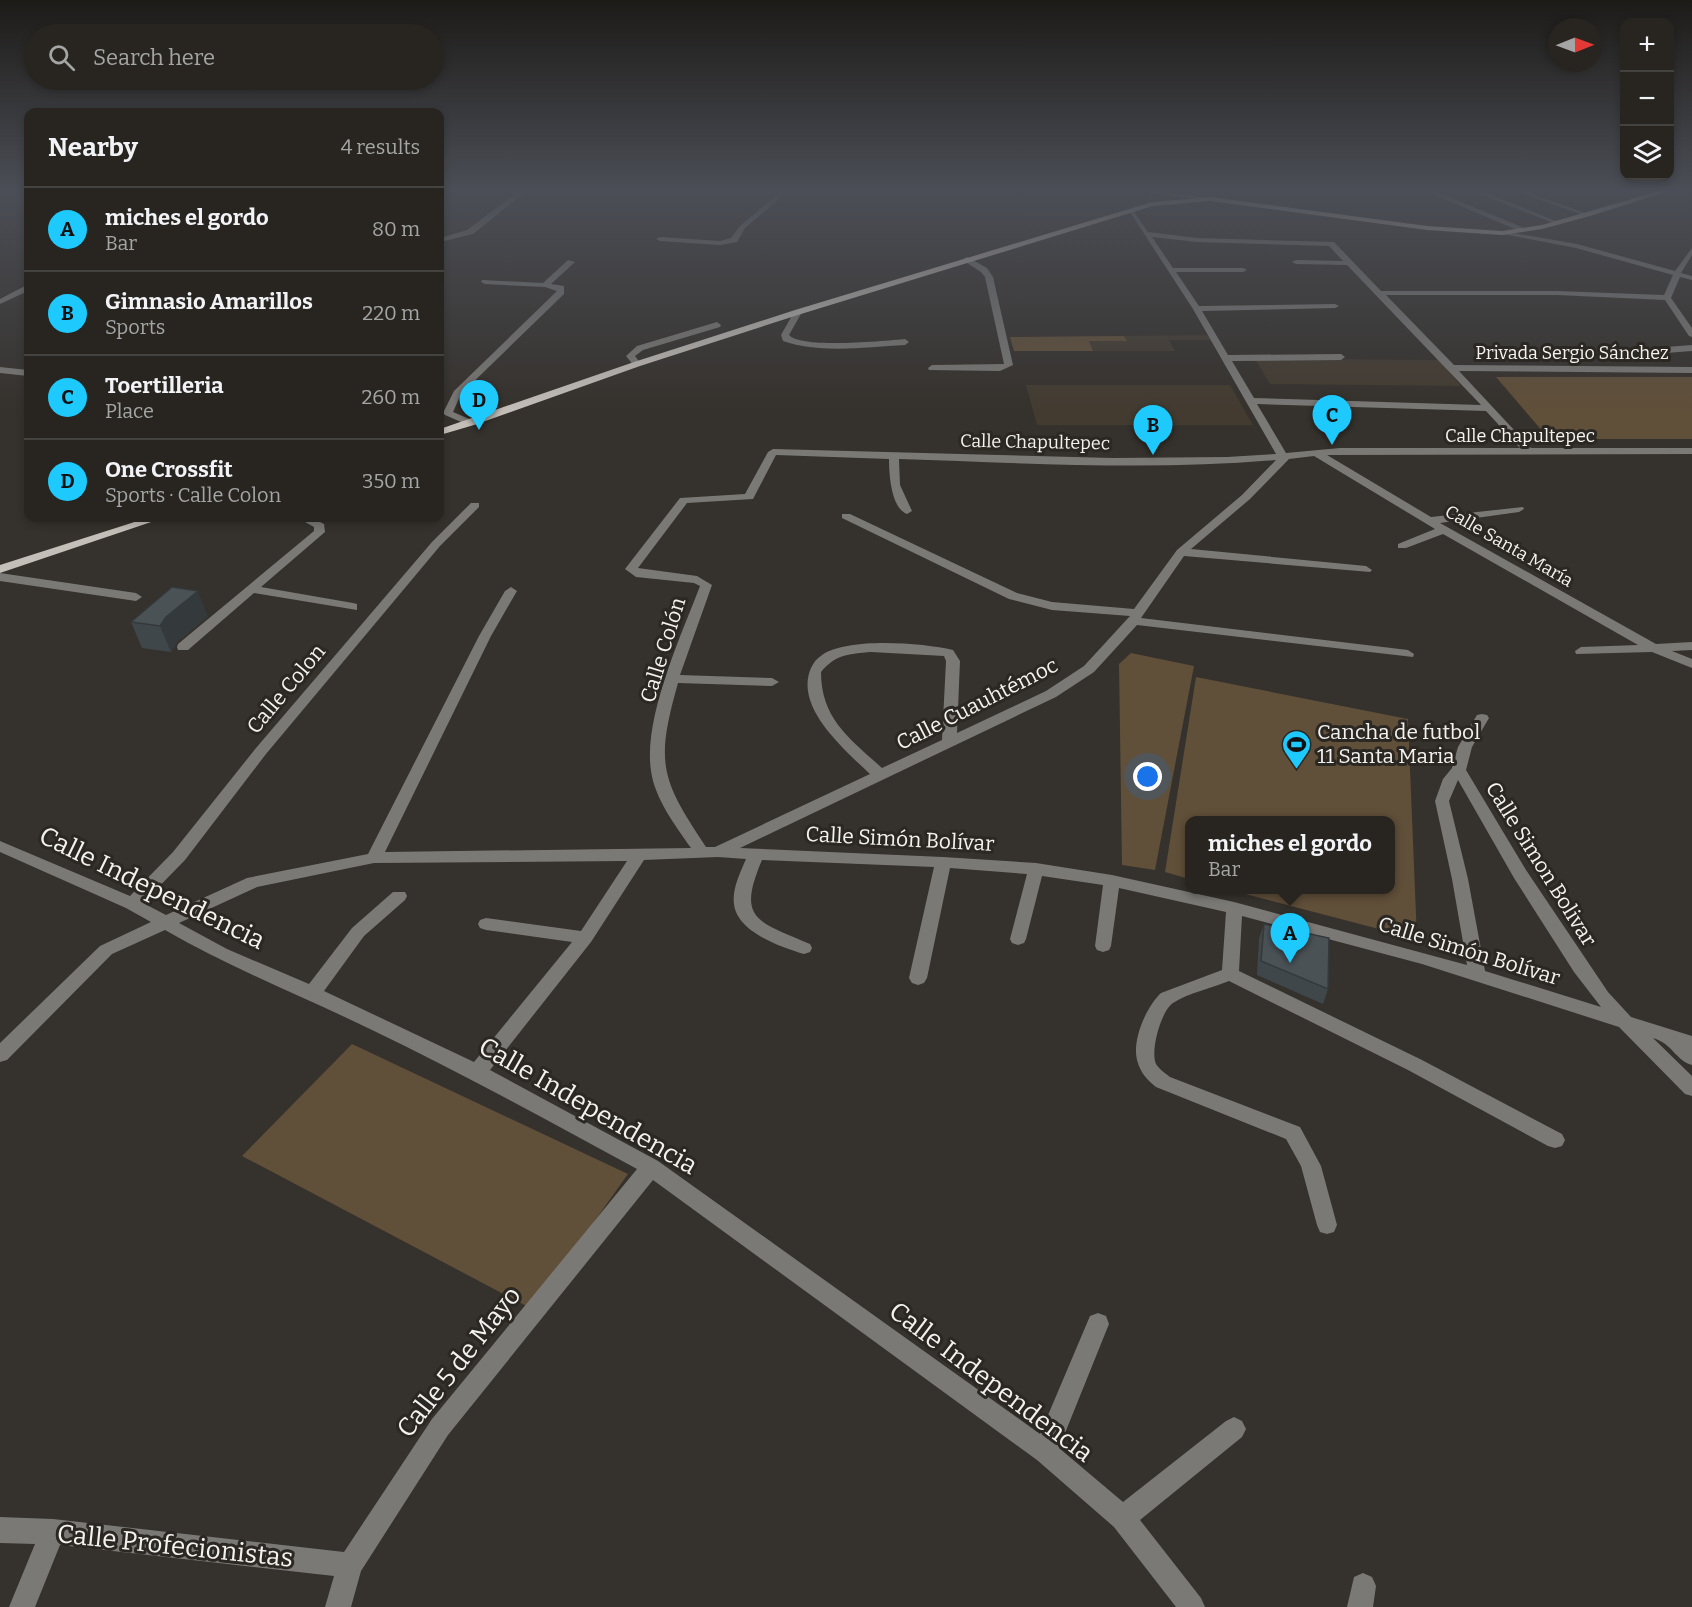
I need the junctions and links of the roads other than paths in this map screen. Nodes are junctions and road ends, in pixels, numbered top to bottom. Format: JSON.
{"nodes":[{"id":1,"x":570,"y":263,"type":"edge"},
{"id":2,"x":955,"y":263,"type":"edge"},
{"id":3,"x":973,"y":263,"type":"edge"},
{"id":4,"x":1167,"y":263,"type":"edge"},
{"id":5,"x":1349,"y":263,"type":"edge"},
{"id":6,"x":1649,"y":263,"type":"edge"},
{"id":7,"x":1684,"y":263,"type":"edge"},
{"id":8,"x":1692,"y":268,"type":"edge"},
{"id":9,"x":1172,"y":270,"type":"junction"},
{"id":10,"x":1243,"y":270,"type":"dead end"},
{"id":11,"x":1679,"y":270,"type":"junction"},
{"id":12,"x":1692,"y":278,"type":"edge"},
{"id":13,"x":485,"y":282,"type":"dead end"},
{"id":14,"x":545,"y":285,"type":"junction"},
{"id":15,"x":24,"y":290,"type":"edge"},
{"id":16,"x":1379,"y":293,"type":"junction"},
{"id":17,"x":1667,"y":298,"type":"junction"},
{"id":18,"x":0,"y":302,"type":"edge"},
{"id":19,"x":1335,"y":306,"type":"dead end"},
{"id":20,"x":1197,"y":309,"type":"junction"},
{"id":21,"x":798,"y":312,"type":"junction"},
{"id":22,"x":717,"y":325,"type":"dead end"},
{"id":23,"x":1692,"y":334,"type":"edge"},
{"id":24,"x":905,"y":342,"type":"dead end"},
{"id":25,"x":1692,"y":348,"type":"edge"},
{"id":26,"x":1653,"y":351,"type":"dead end"},
{"id":27,"x":1341,"y":357,"type":"dead end"},
{"id":28,"x":1226,"y":358,"type":"junction"},
{"id":29,"x":637,"y":364,"type":"junction"},
{"id":30,"x":932,"y":368,"type":"dead end"},
{"id":31,"x":1452,"y":368,"type":"junction"},
{"id":32,"x":0,"y":370,"type":"edge"},
{"id":33,"x":1692,"y":370,"type":"edge"},
{"id":34,"x":24,"y":373,"type":"edge"},
{"id":35,"x":1252,"y":401,"type":"junction"},
{"id":36,"x":1488,"y":408,"type":"junction"},
{"id":37,"x":444,"y":412,"type":"edge"},
{"id":38,"x":471,"y":423,"type":"junction"},
{"id":39,"x":444,"y":431,"type":"edge"},
{"id":40,"x":773,"y":452,"type":"joint"},
{"id":41,"x":1692,"y":452,"type":"edge"},
{"id":42,"x":1316,"y":453,"type":"junction"},
{"id":43,"x":1530,"y":453,"type":"junction"},
{"id":44,"x":894,"y":456,"type":"junction"},
{"id":45,"x":1284,"y":458,"type":"junction"},
{"id":46,"x":475,"y":505,"type":"dead end"},
{"id":47,"x":1519,"y":509,"type":"dead end"},
{"id":48,"x":907,"y":511,"type":"dead end"},
{"id":49,"x":846,"y":516,"type":"dead end"},
{"id":50,"x":1429,"y":521,"type":"junction"},
{"id":51,"x":145,"y":522,"type":"edge"},
{"id":52,"x":312,"y":522,"type":"edge"},
{"id":53,"x":1444,"y":530,"type":"junction"},
{"id":54,"x":1402,"y":546,"type":"dead end"},
{"id":55,"x":1181,"y":552,"type":"junction"},
{"id":56,"x":0,"y":569,"type":"edge"},
{"id":57,"x":1366,"y":570,"type":"dead end"},
{"id":58,"x":0,"y":577,"type":"edge"},
{"id":59,"x":252,"y":589,"type":"junction"},
{"id":60,"x":511,"y":591,"type":"dead end"},
{"id":61,"x":136,"y":597,"type":"dead end"},
{"id":62,"x":353,"y":607,"type":"dead end"},
{"id":63,"x":1136,"y":617,"type":"junction"},
{"id":64,"x":183,"y":646,"type":"dead end"},
{"id":65,"x":1692,"y":646,"type":"edge"},
{"id":66,"x":1652,"y":647,"type":"junction"},
{"id":67,"x":1581,"y":651,"type":"dead end"},
{"id":68,"x":1408,"y":654,"type":"dead end"},
{"id":69,"x":1692,"y":664,"type":"edge"},
{"id":70,"x":673,"y":679,"type":"junction"},
{"id":71,"x":772,"y":682,"type":"dead end"},
{"id":72,"x":1482,"y":718,"type":"dead end"},
{"id":73,"x":949,"y":744,"type":"junction"},
{"id":74,"x":1459,"y":770,"type":"junction"},
{"id":75,"x":880,"y":775,"type":"junction"},
{"id":76,"x":0,"y":846,"type":"edge"},
{"id":77,"x":710,"y":852,"type":"junction"},
{"id":78,"x":639,"y":855,"type":"junction"},
{"id":79,"x":756,"y":855,"type":"junction"},
{"id":80,"x":374,"y":858,"type":"junction"},
{"id":81,"x":943,"y":862,"type":"junction"},
{"id":82,"x":1036,"y":869,"type":"junction"},
{"id":83,"x":1112,"y":881,"type":"junction"},
{"id":84,"x":399,"y":896,"type":"dead end"},
{"id":85,"x":132,"y":904,"type":"junction"},
{"id":86,"x":1234,"y":908,"type":"junction"},
{"id":87,"x":163,"y":922,"type":"junction"},
{"id":88,"x":486,"y":924,"type":"dead end"},
{"id":89,"x":585,"y":938,"type":"junction"},
{"id":90,"x":1018,"y":939,"type":"dead end"},
{"id":91,"x":1103,"y":946,"type":"dead end"},
{"id":92,"x":804,"y":948,"type":"dead end"},
{"id":93,"x":1230,"y":974,"type":"junction"},
{"id":94,"x":1477,"y":975,"type":"junction"},
{"id":95,"x":918,"y":978,"type":"dead end"},
{"id":96,"x":312,"y":993,"type":"junction"},
{"id":97,"x":1626,"y":1023,"type":"junction"},
{"id":98,"x":1672,"y":1037,"type":"junction"},
{"id":99,"x":1692,"y":1043,"type":"edge"},
{"id":100,"x":0,"y":1055,"type":"edge"},
{"id":101,"x":1692,"y":1058,"type":"edge"},
{"id":102,"x":477,"y":1072,"type":"junction"},
{"id":103,"x":1692,"y":1088,"type":"edge"},
{"id":104,"x":1555,"y":1140,"type":"dead end"},
{"id":105,"x":651,"y":1167,"type":"junction"},
{"id":106,"x":1327,"y":1225,"type":"dead end"},
{"id":107,"x":1098,"y":1324,"type":"dead end"},
{"id":108,"x":1234,"y":1429,"type":"dead end"},
{"id":109,"x":1045,"y":1452,"type":"junction"},
{"id":110,"x":1123,"y":1518,"type":"junction"},
{"id":111,"x":0,"y":1530,"type":"edge"},
{"id":112,"x":52,"y":1532,"type":"junction"},
{"id":113,"x":350,"y":1565,"type":"junction"},
{"id":114,"x":22,"y":1607,"type":"edge"},
{"id":115,"x":338,"y":1607,"type":"edge"},
{"id":116,"x":1192,"y":1607,"type":"edge"}],
"edges":[{"from":1,"to":14,"type":"street"},
{"from":2,"to":21,"type":"main road"},
{"from":3,"to":30,"type":"street"},
{"from":4,"to":9,"type":"street"},
{"from":5,"to":16,"type":"street"},
{"from":6,"to":11,"type":"street"},
{"from":7,"to":11,"type":"street"},
{"from":8,"to":11,"type":"street"},
{"from":9,"to":10,"type":"street"},
{"from":9,"to":20,"type":"street"},
{"from":11,"to":12,"type":"street"},
{"from":11,"to":17,"type":"street"},
{"from":13,"to":14,"type":"street"},
{"from":14,"to":37,"type":"street"},
{"from":15,"to":18,"type":"street"},
{"from":16,"to":17,"type":"street"},
{"from":16,"to":31,"type":"street"},
{"from":17,"to":23,"type":"street"},
{"from":19,"to":20,"type":"street"},
{"from":20,"to":28,"type":"street"},
{"from":21,"to":24,"type":"street"},
{"from":21,"to":29,"type":"main road"},
{"from":22,"to":29,"type":"street"},
{"from":25,"to":26,"type":"street"},
{"from":27,"to":28,"type":"street"},
{"from":28,"to":35,"type":"street"},
{"from":29,"to":38,"type":"main road"},
{"from":31,"to":33,"type":"street","name":"Privada Sergio Sánchez"},
{"from":31,"to":36,"type":"street"},
{"from":32,"to":34,"type":"street"},
{"from":35,"to":36,"type":"street"},
{"from":35,"to":45,"type":"street"},
{"from":36,"to":43,"type":"street"},
{"from":37,"to":38,"type":"street"},
{"from":38,"to":39,"type":"main road"},
{"from":40,"to":44,"type":"street","name":"Calle Chapultepec"},
{"from":40,"to":70,"type":"street","name":"Calle Colón"},
{"from":41,"to":43,"type":"street","name":"Calle Chapultepec"},
{"from":42,"to":43,"type":"street","name":"Calle Chapultepec"},
{"from":42,"to":45,"type":"street","name":"Calle Chapultepec"},
{"from":42,"to":50,"type":"street","name":"Calle Santa María"},
{"from":44,"to":45,"type":"street","name":"Calle Chapultepec"},
{"from":44,"to":48,"type":"street"},
{"from":45,"to":55,"type":"street","name":"Calle Cuauhtémoc"},
{"from":46,"to":85,"type":"street","name":"Calle Colon"},
{"from":47,"to":50,"type":"street"},
{"from":49,"to":63,"type":"street"},
{"from":50,"to":53,"type":"street","name":"Calle Santa María"},
{"from":51,"to":56,"type":"main road"},
{"from":52,"to":59,"type":"street"},
{"from":53,"to":54,"type":"street"},
{"from":53,"to":66,"type":"street","name":"Calle Santa María"},
{"from":55,"to":57,"type":"street"},
{"from":55,"to":63,"type":"street","name":"Calle Cuauhtémoc"},
{"from":58,"to":61,"type":"street"},
{"from":59,"to":62,"type":"street"},
{"from":59,"to":64,"type":"street"},
{"from":60,"to":80,"type":"street"},
{"from":63,"to":68,"type":"street"},
{"from":63,"to":73,"type":"street","name":"Calle Cuauhtémoc"},
{"from":65,"to":66,"type":"street"},
{"from":66,"to":67,"type":"street"},
{"from":66,"to":69,"type":"street","name":"Calle Santa María"},
{"from":70,"to":71,"type":"street"},
{"from":70,"to":77,"type":"street","name":"Calle Colón"},
{"from":72,"to":74,"type":"street","name":"Calle Simon Bolivar"},
{"from":73,"to":75,"type":"street","name":"Calle Cuauhtémoc"},
{"from":73,"to":75,"type":"street"},
{"from":74,"to":94,"type":"street"},
{"from":74,"to":97,"type":"street","name":"Calle Simon Bolivar"},
{"from":75,"to":77,"type":"street","name":"Calle Cuauhtémoc"},
{"from":76,"to":85,"type":"street","name":"Calle Independencia"},
{"from":77,"to":78,"type":"street","name":"Calle Simón Bolívar"},
{"from":77,"to":79,"type":"street","name":"Calle Simón Bolívar"},
{"from":78,"to":80,"type":"street","name":"Calle Simón Bolívar"},
{"from":78,"to":89,"type":"street"},
{"from":79,"to":81,"type":"street","name":"Calle Simón Bolívar"},
{"from":79,"to":92,"type":"street"},
{"from":80,"to":87,"type":"street","name":"Calle Simón Bolívar"},
{"from":81,"to":82,"type":"street","name":"Calle Simón Bolívar"},
{"from":81,"to":95,"type":"street"},
{"from":82,"to":83,"type":"street","name":"Calle Simón Bolívar"},
{"from":82,"to":90,"type":"street"},
{"from":83,"to":86,"type":"street","name":"Calle Simón Bolívar"},
{"from":83,"to":91,"type":"street"},
{"from":84,"to":96,"type":"street"},
{"from":85,"to":87,"type":"street","name":"Calle Independencia"},
{"from":86,"to":93,"type":"street"},
{"from":86,"to":94,"type":"street","name":"Calle Simón Bolívar"},
{"from":87,"to":96,"type":"street","name":"Calle Independencia"},
{"from":87,"to":100,"type":"street","name":"Calle Simón Bolívar"},
{"from":88,"to":89,"type":"street"},
{"from":89,"to":102,"type":"street"},
{"from":93,"to":104,"type":"street"},
{"from":93,"to":106,"type":"street"},
{"from":94,"to":97,"type":"street","name":"Calle Simón Bolívar"},
{"from":96,"to":102,"type":"street","name":"Calle Independencia"},
{"from":97,"to":98,"type":"street","name":"Calle Simón Bolívar"},
{"from":97,"to":103,"type":"street","name":"Calle Simón Bolívar"},
{"from":98,"to":99,"type":"street","name":"Calle Simón Bolívar"},
{"from":98,"to":101,"type":"street","name":"Calle Simón Bolívar"},
{"from":102,"to":105,"type":"street","name":"Calle Independencia"},
{"from":105,"to":109,"type":"street","name":"Calle Independencia"},
{"from":105,"to":113,"type":"street","name":"Calle 5 de Mayo"},
{"from":107,"to":109,"type":"street"},
{"from":108,"to":110,"type":"street"},
{"from":109,"to":110,"type":"street","name":"Calle Independencia"},
{"from":110,"to":116,"type":"street","name":"Calle Independencia"},
{"from":111,"to":112,"type":"street","name":"Calle Profecionistas"},
{"from":112,"to":113,"type":"street","name":"Calle Profecionistas"},
{"from":112,"to":114,"type":"street"},
{"from":113,"to":115,"type":"street","name":"Calle 5 de Mayo"}]}
